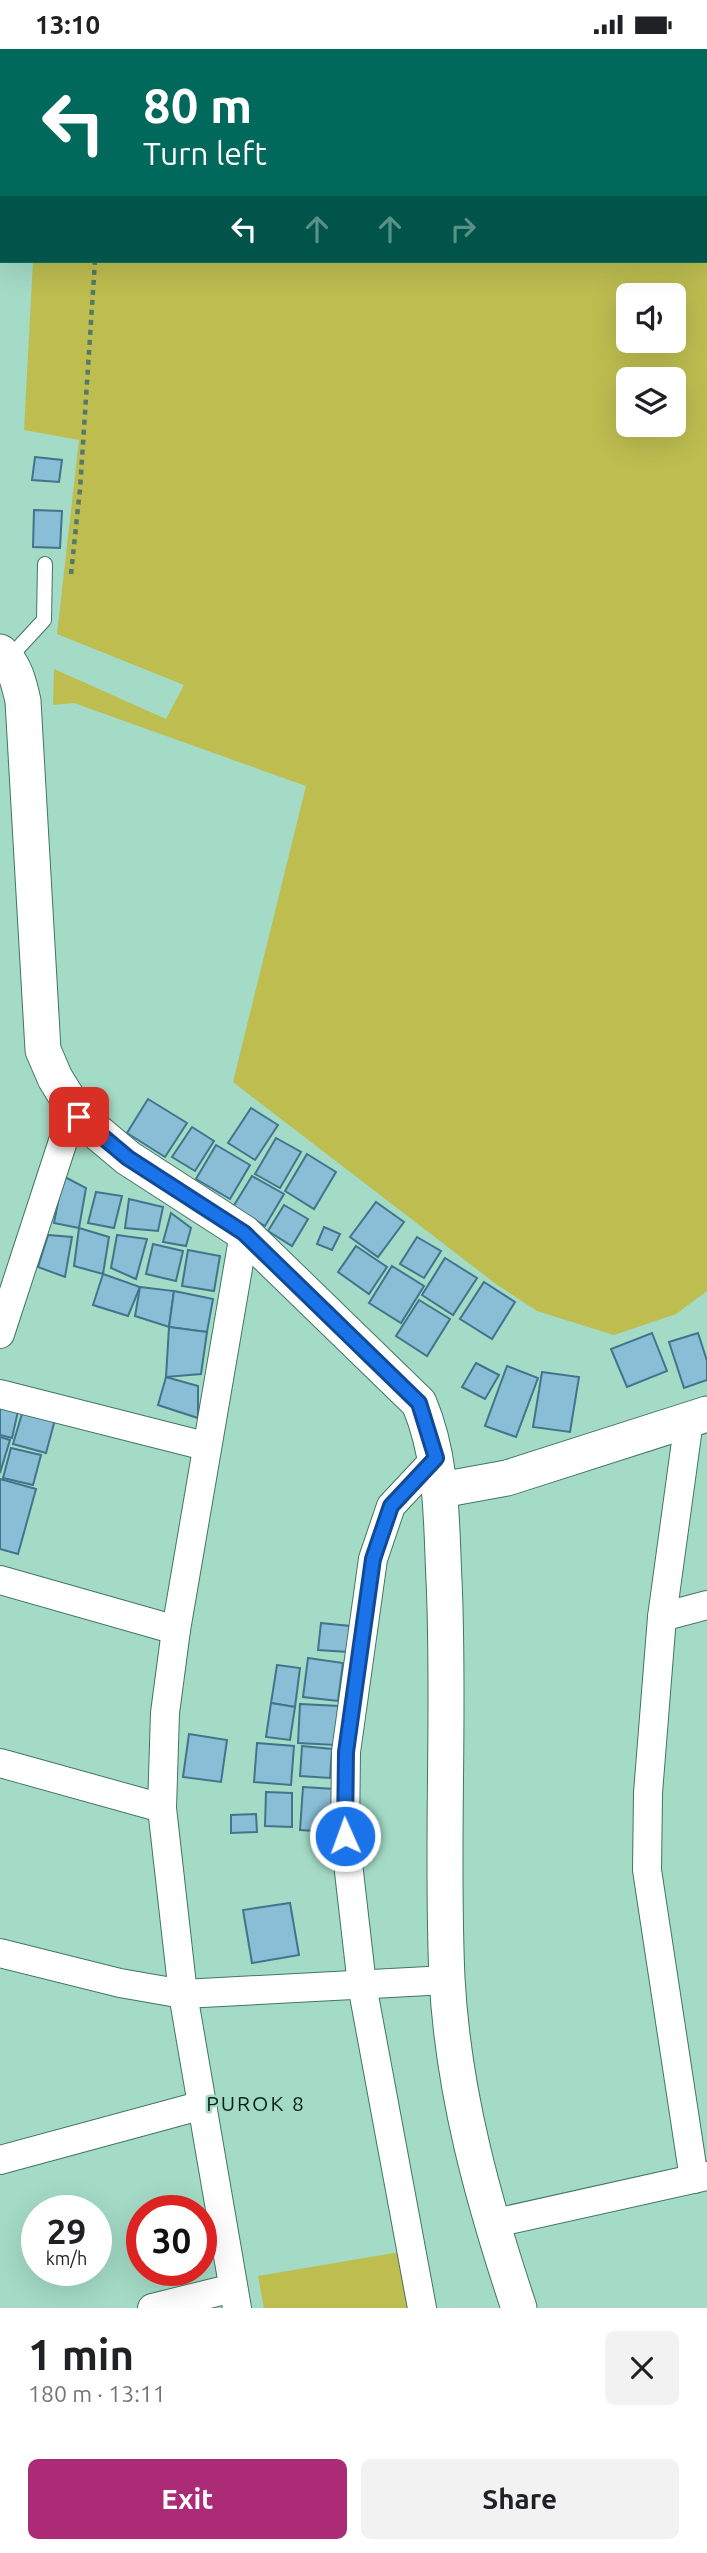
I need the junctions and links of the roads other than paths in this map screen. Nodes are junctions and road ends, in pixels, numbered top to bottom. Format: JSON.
{"nodes":[{"id":1,"x":45,"y":564,"type":"dead end"},
{"id":2,"x":4,"y":656,"type":"edge"},
{"id":3,"x":79,"y":1117,"type":"junction"},
{"id":4,"x":244,"y":1233,"type":"junction"},
{"id":5,"x":0,"y":1334,"type":"edge"},
{"id":6,"x":0,"y":1394,"type":"edge"},
{"id":7,"x":698,"y":1417,"type":"edge"},
{"id":8,"x":205,"y":1446,"type":"junction"},
{"id":9,"x":438,"y":1474,"type":"junction"},
{"id":10,"x":0,"y":1580,"type":"edge"},
{"id":11,"x":707,"y":1605,"type":"edge"},
{"id":12,"x":662,"y":1617,"type":"junction"},
{"id":13,"x":176,"y":1630,"type":"junction"},
{"id":14,"x":0,"y":1763,"type":"edge"},
{"id":15,"x":162,"y":1808,"type":"junction"},
{"id":16,"x":0,"y":1953,"type":"edge"},
{"id":17,"x":447,"y":1980,"type":"junction"},
{"id":18,"x":362,"y":1985,"type":"junction"},
{"id":19,"x":183,"y":1994,"type":"junction"},
{"id":20,"x":203,"y":2105,"type":"junction"},
{"id":21,"x":0,"y":2160,"type":"edge"},
{"id":22,"x":701,"y":2178,"type":"edge"},
{"id":23,"x":491,"y":2224,"type":"junction"},
{"id":24,"x":235,"y":2298,"type":"edge"},
{"id":25,"x":152,"y":2308,"type":"edge"},
{"id":26,"x":422,"y":2308,"type":"edge"},
{"id":27,"x":519,"y":2308,"type":"edge"}],
"edges":[{"from":1,"to":2,"type":"lane"},
{"from":2,"to":3,"type":"street"},
{"from":3,"to":4,"type":"street"},
{"from":3,"to":5,"type":"street"},
{"from":4,"to":8,"type":"street"},
{"from":4,"to":9,"type":"street"},
{"from":6,"to":8,"type":"street"},
{"from":7,"to":9,"type":"street"},
{"from":7,"to":12,"type":"street"},
{"from":8,"to":13,"type":"street"},
{"from":9,"to":17,"type":"street"},
{"from":9,"to":18,"type":"street"},
{"from":10,"to":13,"type":"street"},
{"from":11,"to":12,"type":"street"},
{"from":12,"to":22,"type":"street"},
{"from":13,"to":15,"type":"street"},
{"from":14,"to":15,"type":"street"},
{"from":15,"to":19,"type":"street"},
{"from":16,"to":19,"type":"street"},
{"from":17,"to":18,"type":"street"},
{"from":17,"to":23,"type":"street"},
{"from":18,"to":19,"type":"street"},
{"from":18,"to":26,"type":"street"},
{"from":19,"to":20,"type":"street"},
{"from":20,"to":21,"type":"street"},
{"from":20,"to":24,"type":"street"},
{"from":22,"to":23,"type":"street"},
{"from":23,"to":27,"type":"street"},
{"from":24,"to":25,"type":"street"}]}
